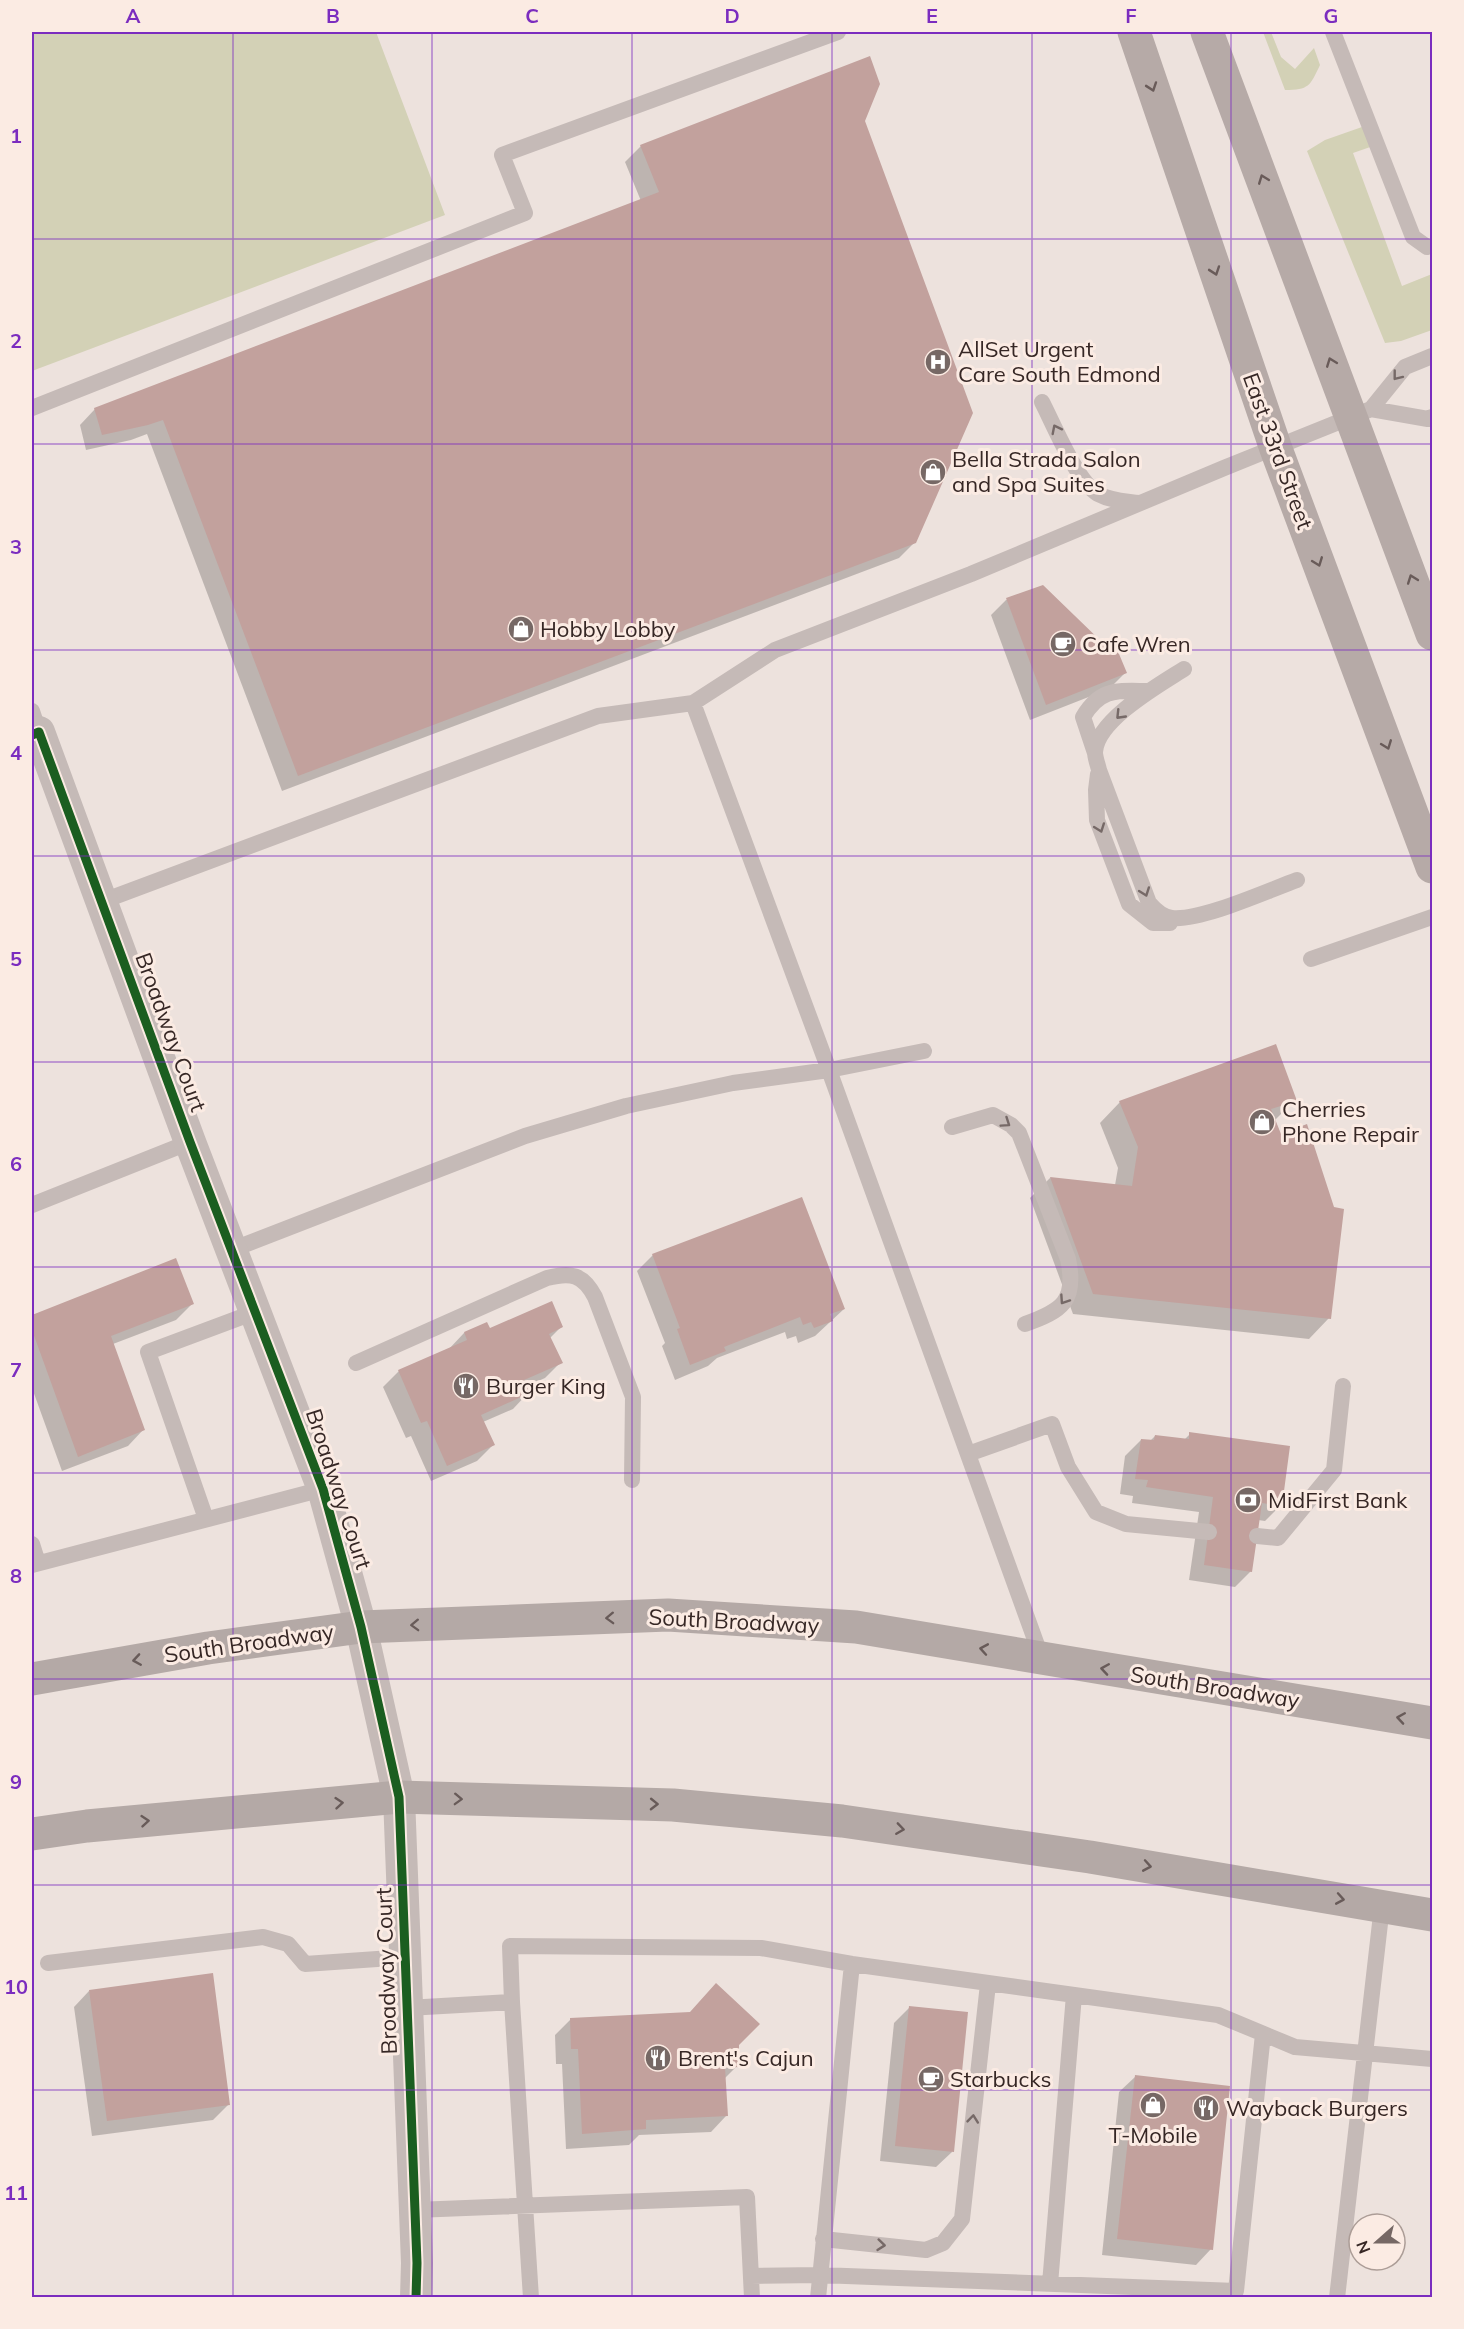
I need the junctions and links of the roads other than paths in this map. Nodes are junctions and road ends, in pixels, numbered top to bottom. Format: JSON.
{"nodes":[{"id":1,"x":838,"y":32,"type":"edge"},
{"id":2,"x":1134,"y":32,"type":"edge"},
{"id":3,"x":1207,"y":32,"type":"edge"},
{"id":4,"x":1333,"y":32,"type":"edge"},
{"id":5,"x":1426,"y":247,"type":"dead end"},
{"id":6,"x":1432,"y":356,"type":"edge"},
{"id":7,"x":1042,"y":402,"type":"dead end"},
{"id":8,"x":32,"y":408,"type":"edge"},
{"id":9,"x":1362,"y":413,"type":"junction"},
{"id":10,"x":1432,"y":417,"type":"edge"},
{"id":11,"x":1275,"y":448,"type":"junction"},
{"id":12,"x":1140,"y":503,"type":"junction"},
{"id":13,"x":1432,"y":634,"type":"edge"},
{"id":14,"x":1184,"y":669,"type":"dead end"},
{"id":15,"x":1149,"y":691,"type":"junction"},
{"id":16,"x":693,"y":703,"type":"junction"},
{"id":17,"x":34,"y":726,"type":"edge"},
{"id":18,"x":1095,"y":753,"type":"junction"},
{"id":19,"x":1432,"y":867,"type":"edge"},
{"id":20,"x":1297,"y":880,"type":"dead end"},
{"id":21,"x":103,"y":901,"type":"junction"},
{"id":22,"x":1432,"y":917,"type":"edge"},
{"id":23,"x":1311,"y":959,"type":"dead end"},
{"id":24,"x":924,"y":1051,"type":"dead end"},
{"id":25,"x":830,"y":1070,"type":"junction"},
{"id":26,"x":952,"y":1127,"type":"dead end"},
{"id":27,"x":190,"y":1142,"type":"junction"},
{"id":28,"x":32,"y":1205,"type":"edge"},
{"id":29,"x":231,"y":1250,"type":"junction"},
{"id":30,"x":255,"y":1312,"type":"junction"},
{"id":31,"x":1025,"y":1324,"type":"dead end"},
{"id":32,"x":356,"y":1364,"type":"dead end"},
{"id":33,"x":1343,"y":1386,"type":"dead end"},
{"id":34,"x":968,"y":1454,"type":"junction"},
{"id":35,"x":632,"y":1480,"type":"dead end"},
{"id":36,"x":323,"y":1489,"type":"junction"},
{"id":37,"x":206,"y":1520,"type":"junction"},
{"id":38,"x":1209,"y":1532,"type":"dead end"},
{"id":39,"x":1257,"y":1536,"type":"dead end"},
{"id":40,"x":32,"y":1544,"type":"edge"},
{"id":41,"x":35,"y":1564,"type":"edge"},
{"id":42,"x":361,"y":1627,"type":"junction"},
{"id":43,"x":1042,"y":1659,"type":"junction"},
{"id":44,"x":32,"y":1679,"type":"edge"},
{"id":45,"x":1432,"y":1723,"type":"edge"},
{"id":46,"x":399,"y":1797,"type":"junction"},
{"id":47,"x":32,"y":1834,"type":"edge"},
{"id":48,"x":1382,"y":1906,"type":"junction"},
{"id":49,"x":1432,"y":1916,"type":"edge"},
{"id":50,"x":405,"y":1957,"type":"junction"},
{"id":51,"x":48,"y":1963,"type":"dead end"},
{"id":52,"x":852,"y":1964,"type":"junction"},
{"id":53,"x":988,"y":1984,"type":"junction"},
{"id":54,"x":1074,"y":1995,"type":"junction"},
{"id":55,"x":512,"y":2002,"type":"junction"},
{"id":56,"x":407,"y":2008,"type":"junction"},
{"id":57,"x":1263,"y":2034,"type":"junction"},
{"id":58,"x":1365,"y":2053,"type":"junction"},
{"id":59,"x":1432,"y":2059,"type":"edge"},
{"id":60,"x":525,"y":2206,"type":"junction"},
{"id":61,"x":415,"y":2210,"type":"junction"},
{"id":62,"x":823,"y":2239,"type":"junction"},
{"id":63,"x":820,"y":2275,"type":"junction"},
{"id":64,"x":751,"y":2276,"type":"junction"},
{"id":65,"x":1050,"y":2284,"type":"junction"},
{"id":66,"x":1076,"y":2291,"type":"edge"},
{"id":67,"x":416,"y":2298,"type":"edge"},
{"id":68,"x":531,"y":2298,"type":"edge"},
{"id":69,"x":752,"y":2298,"type":"edge"},
{"id":70,"x":818,"y":2298,"type":"edge"},
{"id":71,"x":1337,"y":2298,"type":"edge"}],
"edges":[{"from":1,"to":8,"type":"lane"},
{"from":2,"to":11,"type":"main road","name":"East 33rd Street","one_way":true},
{"from":9,"to":3,"type":"main road","one_way":true},
{"from":4,"to":5,"type":"lane"},
{"from":6,"to":9,"type":"lane","one_way":true},
{"from":12,"to":7,"type":"lane","one_way":true},
{"from":9,"to":10,"type":"lane"},
{"from":9,"to":11,"type":"lane"},
{"from":13,"to":9,"type":"main road","one_way":true},
{"from":11,"to":12,"type":"lane"},
{"from":11,"to":19,"type":"main road","name":"East 33rd Street","one_way":true},
{"from":12,"to":16,"type":"lane"},
{"from":14,"to":15,"type":"lane"},
{"from":15,"to":18,"type":"lane","one_way":true},
{"from":15,"to":18,"type":"lane"},
{"from":16,"to":21,"type":"lane"},
{"from":16,"to":25,"type":"lane"},
{"from":17,"to":21,"type":"street","name":"Broadway Court"},
{"from":18,"to":20,"type":"lane","one_way":true},
{"from":21,"to":27,"type":"street","name":"Broadway Court"},
{"from":22,"to":23,"type":"lane"},
{"from":24,"to":25,"type":"lane"},
{"from":25,"to":29,"type":"lane"},
{"from":25,"to":34,"type":"lane"},
{"from":26,"to":31,"type":"lane","one_way":true},
{"from":27,"to":28,"type":"lane"},
{"from":27,"to":29,"type":"street","name":"Broadway Court"},
{"from":29,"to":30,"type":"street","name":"Broadway Court"},
{"from":30,"to":36,"type":"street","name":"Broadway Court"},
{"from":30,"to":37,"type":"lane"},
{"from":32,"to":35,"type":"lane"},
{"from":33,"to":39,"type":"lane"},
{"from":34,"to":38,"type":"lane"},
{"from":34,"to":43,"type":"lane"},
{"from":36,"to":37,"type":"lane"},
{"from":36,"to":42,"type":"street","name":"Broadway Court"},
{"from":37,"to":41,"type":"lane"},
{"from":40,"to":41,"type":"lane"},
{"from":43,"to":42,"type":"main road","name":"South Broadway","one_way":true},
{"from":42,"to":44,"type":"main road","name":"South Broadway","one_way":true},
{"from":42,"to":46,"type":"street","name":"Broadway Court"},
{"from":45,"to":43,"type":"main road","name":"South Broadway","one_way":true},
{"from":47,"to":46,"type":"main road","one_way":true},
{"from":46,"to":48,"type":"main road","one_way":true},
{"from":46,"to":50,"type":"street","name":"Broadway Court"},
{"from":48,"to":49,"type":"main road"},
{"from":48,"to":58,"type":"lane"},
{"from":50,"to":51,"type":"lane"},
{"from":50,"to":56,"type":"street","name":"Broadway Court"},
{"from":52,"to":53,"type":"lane"},
{"from":52,"to":55,"type":"lane"},
{"from":52,"to":62,"type":"lane"},
{"from":53,"to":54,"type":"lane"},
{"from":62,"to":53,"type":"lane","one_way":true},
{"from":54,"to":57,"type":"lane"},
{"from":54,"to":65,"type":"lane"},
{"from":55,"to":56,"type":"lane"},
{"from":55,"to":60,"type":"lane"},
{"from":56,"to":61,"type":"street","name":"Broadway Court"},
{"from":57,"to":58,"type":"lane"},
{"from":57,"to":66,"type":"lane"},
{"from":58,"to":59,"type":"lane"},
{"from":58,"to":71,"type":"lane"},
{"from":60,"to":61,"type":"lane"},
{"from":60,"to":64,"type":"lane"},
{"from":60,"to":68,"type":"lane"},
{"from":61,"to":67,"type":"street","name":"Broadway Court"},
{"from":62,"to":63,"type":"lane"},
{"from":63,"to":64,"type":"lane"},
{"from":63,"to":65,"type":"lane"},
{"from":63,"to":70,"type":"lane"},
{"from":64,"to":69,"type":"lane"},
{"from":65,"to":66,"type":"lane"}]}
